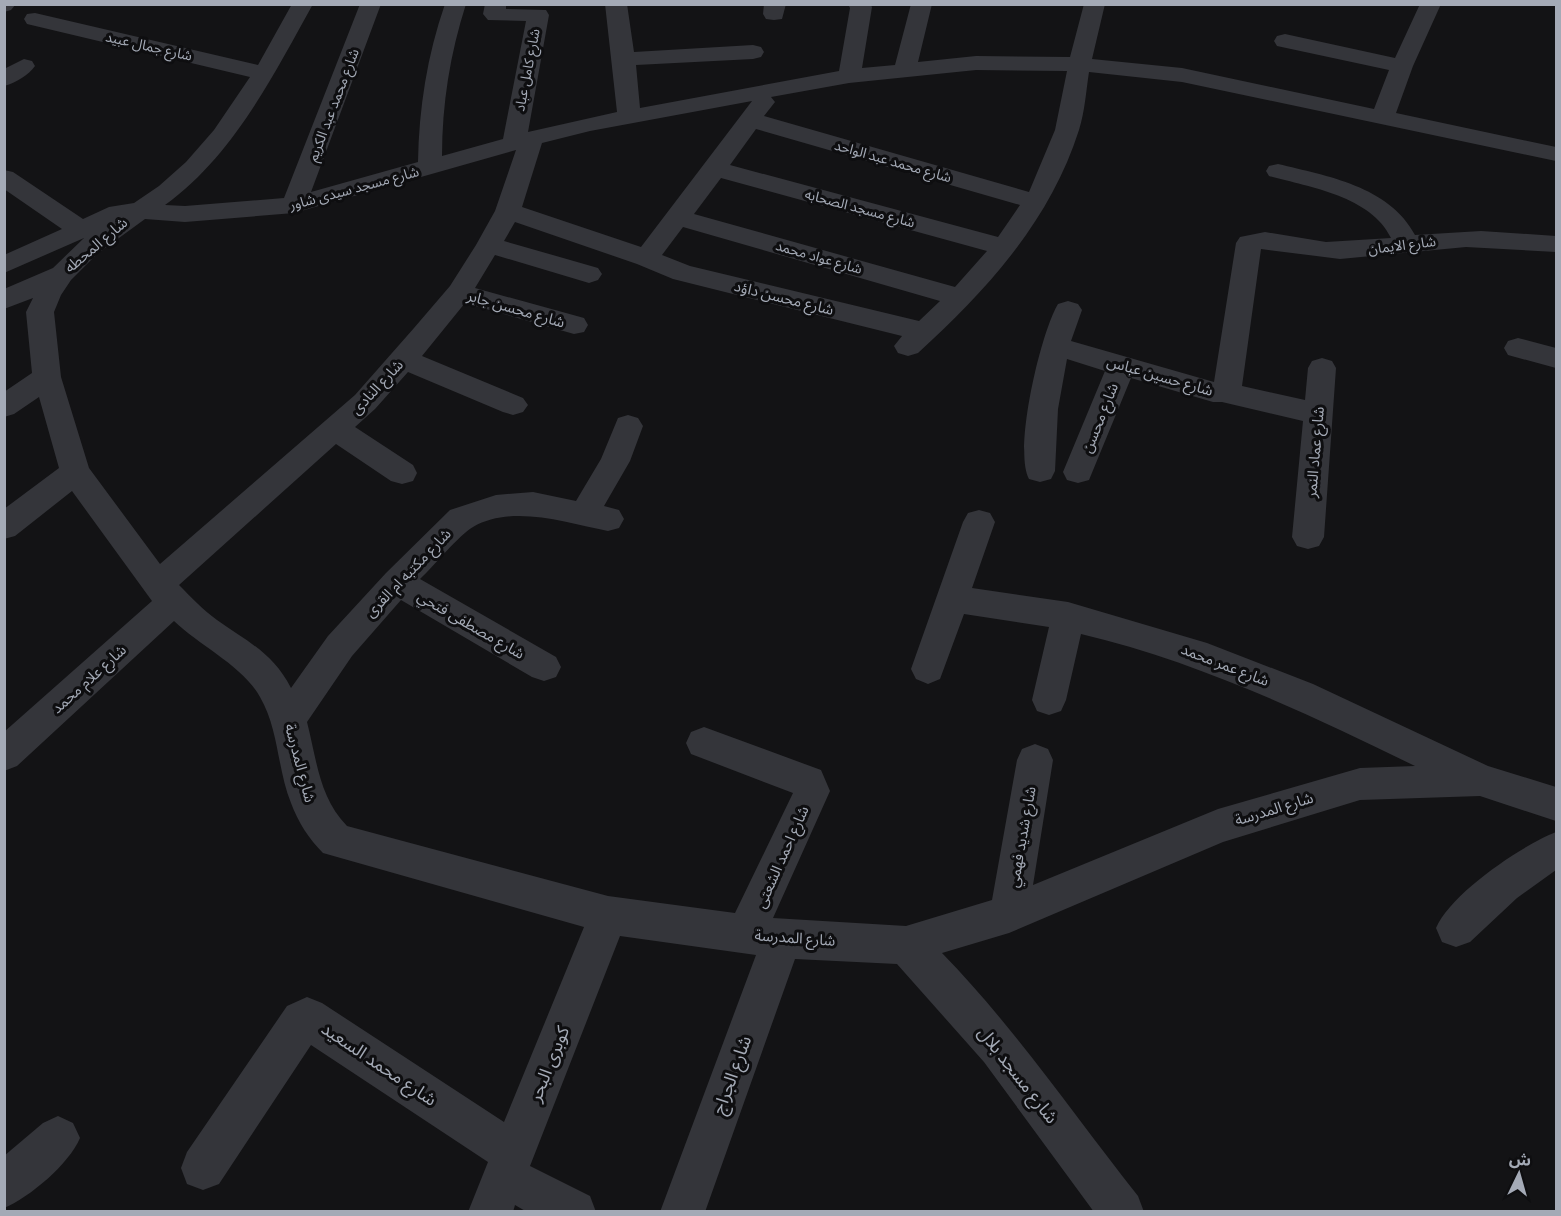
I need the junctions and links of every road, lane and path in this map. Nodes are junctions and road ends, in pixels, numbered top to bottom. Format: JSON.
{"nodes":[{"id":1,"x":303,"y":4,"type":"edge"},
{"id":2,"x":371,"y":4,"type":"edge"},
{"id":3,"x":456,"y":4,"type":"edge"},
{"id":4,"x":496,"y":4,"type":"edge"},
{"id":5,"x":616,"y":4,"type":"edge"},
{"id":6,"x":858,"y":4,"type":"edge"},
{"id":7,"x":922,"y":4,"type":"edge"},
{"id":8,"x":1095,"y":4,"type":"edge"},
{"id":9,"x":1431,"y":4,"type":"edge"},
{"id":10,"x":35,"y":20,"type":"dead end"},
{"id":11,"x":1285,"y":41,"type":"dead end"},
{"id":12,"x":753,"y":52,"type":"dead end"},
{"id":13,"x":624,"y":59,"type":"junction"},
{"id":14,"x":1080,"y":64,"type":"junction"},
{"id":15,"x":24,"y":66,"type":"dead end"},
{"id":16,"x":1402,"y":66,"type":"junction"},
{"id":17,"x":905,"y":69,"type":"junction"},
{"id":18,"x":264,"y":73,"type":"junction"},
{"id":19,"x":849,"y":76,"type":"junction"},
{"id":20,"x":4,"y":79,"type":"edge"},
{"id":21,"x":770,"y":92,"type":"junction"},
{"id":22,"x":628,"y":117,"type":"junction"},
{"id":23,"x":1382,"y":119,"type":"junction"},
{"id":24,"x":751,"y":120,"type":"junction"},
{"id":25,"x":523,"y":140,"type":"junction"},
{"id":26,"x":1557,"y":154,"type":"edge"},
{"id":27,"x":430,"y":168,"type":"junction"},
{"id":28,"x":715,"y":169,"type":"junction"},
{"id":29,"x":1278,"y":171,"type":"dead end"},
{"id":30,"x":4,"y":177,"type":"edge"},
{"id":31,"x":1035,"y":202,"type":"junction"},
{"id":32,"x":294,"y":205,"type":"junction"},
{"id":33,"x":137,"y":211,"type":"junction"},
{"id":34,"x":508,"y":211,"type":"junction"},
{"id":35,"x":677,"y":217,"type":"junction"},
{"id":36,"x":80,"y":229,"type":"junction"},
{"id":37,"x":1249,"y":243,"type":"joint"},
{"id":38,"x":1557,"y":244,"type":"edge"},
{"id":39,"x":489,"y":245,"type":"junction"},
{"id":40,"x":1407,"y":245,"type":"junction"},
{"id":41,"x":1004,"y":248,"type":"junction"},
{"id":42,"x":646,"y":258,"type":"junction"},
{"id":43,"x":4,"y":265,"type":"edge"},
{"id":44,"x":62,"y":274,"type":"junction"},
{"id":45,"x":590,"y":274,"type":"dead end"},
{"id":46,"x":459,"y":292,"type":"junction"},
{"id":47,"x":961,"y":298,"type":"junction"},
{"id":48,"x":4,"y":300,"type":"edge"},
{"id":49,"x":1068,"y":310,"type":"dead end"},
{"id":50,"x":574,"y":325,"type":"dead end"},
{"id":51,"x":1054,"y":346,"type":"junction"},
{"id":52,"x":1518,"y":348,"type":"dead end"},
{"id":53,"x":1557,"y":358,"type":"edge"},
{"id":54,"x":403,"y":359,"type":"junction"},
{"id":55,"x":1122,"y":365,"type":"junction"},
{"id":56,"x":1322,"y":368,"type":"dead end"},
{"id":57,"x":46,"y":377,"type":"junction"},
{"id":58,"x":1222,"y":392,"type":"junction"},
{"id":59,"x":513,"y":405,"type":"dead end"},
{"id":60,"x":4,"y":407,"type":"edge"},
{"id":61,"x":1318,"y":414,"type":"junction"},
{"id":62,"x":628,"y":426,"type":"dead end"},
{"id":63,"x":336,"y":429,"type":"junction"},
{"id":64,"x":1040,"y":471,"type":"dead end"},
{"id":65,"x":75,"y":472,"type":"junction"},
{"id":66,"x":1078,"y":472,"type":"dead end"},
{"id":67,"x":402,"y":473,"type":"dead end"},
{"id":68,"x":979,"y":522,"type":"dead end"},
{"id":69,"x":4,"y":527,"type":"edge"},
{"id":70,"x":1308,"y":537,"type":"dead end"},
{"id":71,"x":397,"y":582,"type":"junction"},
{"id":72,"x":165,"y":594,"type":"junction"},
{"id":73,"x":954,"y":598,"type":"junction"},
{"id":74,"x":1068,"y":616,"type":"junction"},
{"id":75,"x":544,"y":667,"type":"dead end"},
{"id":76,"x":928,"y":669,"type":"dead end"},
{"id":77,"x":1049,"y":700,"type":"dead end"},
{"id":78,"x":289,"y":720,"type":"junction"},
{"id":79,"x":704,"y":743,"type":"dead end"},
{"id":80,"x":4,"y":755,"type":"edge"},
{"id":81,"x":1035,"y":760,"type":"dead end"},
{"id":82,"x":1480,"y":780,"type":"junction"},
{"id":83,"x":1557,"y":804,"type":"edge"},
{"id":84,"x":1557,"y":850,"type":"edge"},
{"id":85,"x":1009,"y":914,"type":"junction"},
{"id":86,"x":608,"y":915,"type":"junction"},
{"id":87,"x":1456,"y":928,"type":"dead end"},
{"id":88,"x":764,"y":937,"type":"junction"},
{"id":89,"x":906,"y":945,"type":"junction"},
{"id":90,"x":58,"y":1138,"type":"dead end"},
{"id":91,"x":203,"y":1168,"type":"dead end"},
{"id":92,"x":502,"y":1180,"type":"edge"},
{"id":93,"x":4,"y":1186,"type":"edge"},
{"id":94,"x":574,"y":1212,"type":"edge"},
{"id":95,"x":682,"y":1212,"type":"edge"},
{"id":96,"x":1122,"y":1212,"type":"edge"}],
"edges":[{"from":1,"to":18,"type":"street","name":"شارع المحطه"},
{"from":2,"to":32,"type":"street","name":"شارع محمد عبد الكريم"},
{"from":3,"to":27,"type":"street"},
{"from":4,"to":25,"type":"street","name":"شارع كامل عباد"},
{"from":5,"to":13,"type":"street"},
{"from":6,"to":19,"type":"street"},
{"from":7,"to":17,"type":"street"},
{"from":8,"to":14,"type":"street"},
{"from":9,"to":16,"type":"street"},
{"from":10,"to":18,"type":"street","name":"شارع جمال عبيد"},
{"from":11,"to":16,"type":"street"},
{"from":12,"to":13,"type":"street"},
{"from":13,"to":22,"type":"street"},
{"from":14,"to":17,"type":"street","name":"شارع مسجد سيدى شاور"},
{"from":14,"to":23,"type":"street","name":"شارع مسجد سيدى شاور"},
{"from":14,"to":31,"type":"street"},
{"from":15,"to":20,"type":"street"},
{"from":16,"to":23,"type":"street"},
{"from":17,"to":19,"type":"street","name":"شارع مسجد سيدى شاور"},
{"from":18,"to":33,"type":"street","name":"شارع المحطه"},
{"from":19,"to":21,"type":"street","name":"شارع مسجد سيدى شاور"},
{"from":21,"to":22,"type":"street","name":"شارع مسجد سيدى شاور"},
{"from":21,"to":24,"type":"street"},
{"from":22,"to":25,"type":"street","name":"شارع مسجد سيدى شاور"},
{"from":23,"to":26,"type":"street","name":"شارع مسجد سيدى شاور"},
{"from":24,"to":28,"type":"street"},
{"from":24,"to":31,"type":"street","name":"شارع محمد عبد الواحد"},
{"from":25,"to":27,"type":"street","name":"شارع مسجد سيدى شاور"},
{"from":25,"to":34,"type":"street","name":"شارع النادى"},
{"from":27,"to":32,"type":"street","name":"شارع مسجد سيدى شاور"},
{"from":28,"to":35,"type":"street"},
{"from":28,"to":41,"type":"street","name":"شارع مسجد الصحابه"},
{"from":29,"to":40,"type":"street"},
{"from":30,"to":36,"type":"street"},
{"from":31,"to":41,"type":"street"},
{"from":32,"to":33,"type":"street","name":"شارع مسجد سيدى شاور"},
{"from":33,"to":36,"type":"street","name":"شارع مسجد سيدى شاور"},
{"from":33,"to":44,"type":"street","name":"شارع المحطه"},
{"from":34,"to":39,"type":"street","name":"شارع النادى"},
{"from":34,"to":42,"type":"street","name":"شارع محسن داؤد"},
{"from":35,"to":42,"type":"street"},
{"from":35,"to":47,"type":"street","name":"شارع عواد محمد"},
{"from":36,"to":43,"type":"street","name":"شارع مسجد سيدى شاور"},
{"from":37,"to":40,"type":"street","name":"شارع الايمان"},
{"from":37,"to":58,"type":"street","name":"شارع حسين عباس"},
{"from":38,"to":40,"type":"street","name":"شارع الايمان"},
{"from":39,"to":45,"type":"street"},
{"from":39,"to":46,"type":"street","name":"شارع النادى"},
{"from":41,"to":47,"type":"street"},
{"from":42,"to":47,"type":"street","name":"شارع محسن داؤد"},
{"from":44,"to":48,"type":"street"},
{"from":44,"to":57,"type":"street","name":"شارع المحطه"},
{"from":46,"to":50,"type":"street","name":"شارع محسن جابر"},
{"from":46,"to":54,"type":"street","name":"شارع النادى"},
{"from":49,"to":51,"type":"street"},
{"from":51,"to":55,"type":"street","name":"شارع حسين عباس"},
{"from":51,"to":64,"type":"street"},
{"from":52,"to":53,"type":"street"},
{"from":54,"to":59,"type":"street"},
{"from":54,"to":63,"type":"street","name":"شارع النادى"},
{"from":55,"to":58,"type":"street","name":"شارع حسين عباس"},
{"from":55,"to":66,"type":"street","name":"شارع محسن"},
{"from":56,"to":61,"type":"street","name":"شارع عماد النمر"},
{"from":57,"to":60,"type":"street"},
{"from":57,"to":65,"type":"street","name":"شارع المحطه"},
{"from":58,"to":61,"type":"street"},
{"from":61,"to":70,"type":"street","name":"شارع عماد النمر"},
{"from":62,"to":71,"type":"street","name":"شارع مكتبه ام القرى"},
{"from":63,"to":67,"type":"street"},
{"from":63,"to":72,"type":"street","name":"شارع النادى"},
{"from":65,"to":69,"type":"street"},
{"from":65,"to":72,"type":"street","name":"شارع المحطه"},
{"from":68,"to":73,"type":"street"},
{"from":71,"to":75,"type":"street","name":"شارع مصطفى فتحي"},
{"from":71,"to":78,"type":"street","name":"شارع مكتبه ام القرى"},
{"from":72,"to":78,"type":"street","name":"شارع المدرسة"},
{"from":72,"to":80,"type":"street","name":"شارع علام محمد"},
{"from":73,"to":74,"type":"street","name":"شارع عمر محمد"},
{"from":73,"to":76,"type":"street"},
{"from":74,"to":77,"type":"street"},
{"from":74,"to":82,"type":"street","name":"شارع عمر محمد"},
{"from":78,"to":86,"type":"street","name":"شارع المدرسة"},
{"from":79,"to":88,"type":"street","name":"شارع احمد الشعتى"},
{"from":81,"to":85,"type":"street","name":"شارع شديد فهمي"},
{"from":82,"to":83,"type":"street","name":"شارع المدرسة"},
{"from":82,"to":85,"type":"street","name":"شارع المدرسة"},
{"from":84,"to":87,"type":"street"},
{"from":85,"to":89,"type":"street","name":"شارع المدرسة"},
{"from":86,"to":88,"type":"street","name":"شارع المدرسة"},
{"from":86,"to":92,"type":"street","name":"كوبرى البحر"},
{"from":88,"to":89,"type":"street","name":"شارع المدرسة"},
{"from":88,"to":95,"type":"street","name":"شارع الجراج"},
{"from":89,"to":96,"type":"street","name":"شارع مسجد بلال"},
{"from":90,"to":93,"type":"street"},
{"from":91,"to":92,"type":"street","name":"شارع محمد السعيد"},
{"from":92,"to":94,"type":"street"}]}
